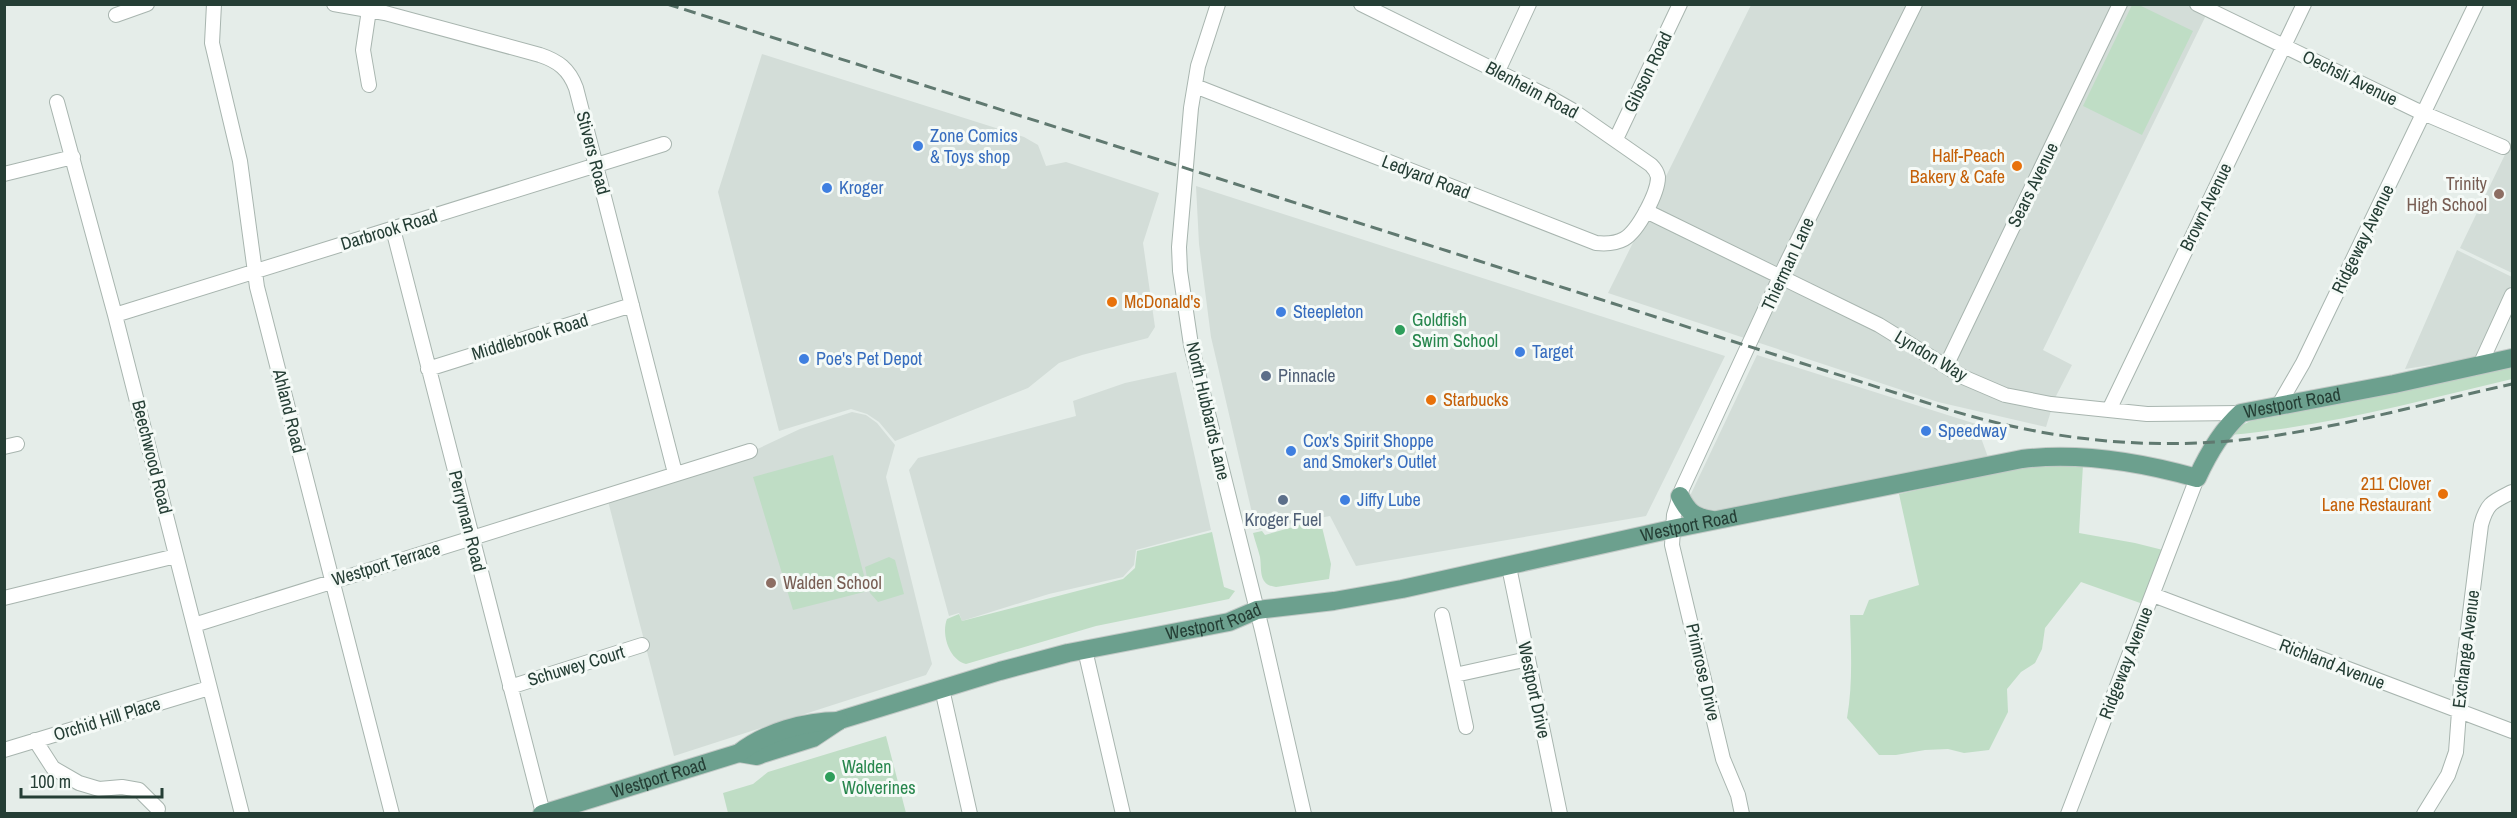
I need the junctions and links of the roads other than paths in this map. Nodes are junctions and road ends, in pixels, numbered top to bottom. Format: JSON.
{"nodes":[{"id":1,"x":147,"y":4,"type":"edge"},
{"id":2,"x":213,"y":4,"type":"edge"},
{"id":3,"x":334,"y":4,"type":"edge"},
{"id":4,"x":1218,"y":4,"type":"edge"},
{"id":5,"x":1529,"y":4,"type":"edge"},
{"id":6,"x":1680,"y":4,"type":"edge"},
{"id":7,"x":1915,"y":4,"type":"edge"},
{"id":8,"x":2120,"y":4,"type":"edge"},
{"id":9,"x":2197,"y":4,"type":"edge"},
{"id":10,"x":2304,"y":4,"type":"edge"},
{"id":11,"x":2476,"y":4,"type":"edge"},
{"id":12,"x":1371,"y":7,"type":"edge"},
{"id":13,"x":369,"y":10,"type":"junction"},
{"id":14,"x":116,"y":15,"type":"dead end"},
{"id":15,"x":2284,"y":46,"type":"junction"},
{"id":16,"x":1497,"y":71,"type":"junction"},
{"id":17,"x":369,"y":85,"type":"dead end"},
{"id":18,"x":1195,"y":86,"type":"junction"},
{"id":19,"x":57,"y":102,"type":"dead end"},
{"id":20,"x":2423,"y":113,"type":"junction"},
{"id":21,"x":1616,"y":139,"type":"junction"},
{"id":22,"x":664,"y":144,"type":"dead end"},
{"id":23,"x":2503,"y":147,"type":"dead end"},
{"id":24,"x":73,"y":157,"type":"junction"},
{"id":25,"x":595,"y":166,"type":"junction"},
{"id":26,"x":4,"y":174,"type":"edge"},
{"id":27,"x":1646,"y":211,"type":"junction"},
{"id":28,"x":393,"y":229,"type":"junction"},
{"id":29,"x":254,"y":272,"type":"junction"},
{"id":30,"x":1781,"y":278,"type":"junction"},
{"id":31,"x":2512,"y":295,"type":"edge"},
{"id":32,"x":632,"y":305,"type":"junction"},
{"id":33,"x":115,"y":315,"type":"junction"},
{"id":34,"x":2512,"y":358,"type":"edge"},
{"id":35,"x":2480,"y":365,"type":"junction"},
{"id":36,"x":1946,"y":366,"type":"junction"},
{"id":37,"x":428,"y":369,"type":"junction"},
{"id":38,"x":2295,"y":376,"type":"junction"},
{"id":39,"x":2306,"y":402,"type":"junction"},
{"id":40,"x":2277,"y":408,"type":"junction"},
{"id":41,"x":2109,"y":410,"type":"junction"},
{"id":42,"x":2241,"y":413,"type":"junction"},
{"id":43,"x":750,"y":451,"type":"dead end"},
{"id":44,"x":675,"y":473,"type":"junction"},
{"id":45,"x":2196,"y":478,"type":"junction"},
{"id":46,"x":2512,"y":492,"type":"edge"},
{"id":47,"x":1680,"y":496,"type":"junction"},
{"id":48,"x":1713,"y":521,"type":"junction"},
{"id":49,"x":1672,"y":529,"type":"junction"},
{"id":50,"x":471,"y":537,"type":"junction"},
{"id":51,"x":176,"y":556,"type":"junction"},
{"id":52,"x":1509,"y":567,"type":"junction"},
{"id":53,"x":333,"y":580,"type":"junction"},
{"id":54,"x":2152,"y":595,"type":"junction"},
{"id":55,"x":4,"y":598,"type":"edge"},
{"id":56,"x":1257,"y":610,"type":"junction"},
{"id":57,"x":1442,"y":615,"type":"dead end"},
{"id":58,"x":194,"y":625,"type":"junction"},
{"id":59,"x":642,"y":645,"type":"dead end"},
{"id":60,"x":1085,"y":650,"type":"junction"},
{"id":61,"x":1528,"y":659,"type":"junction"},
{"id":62,"x":1455,"y":675,"type":"junction"},
{"id":63,"x":510,"y":687,"type":"junction"},
{"id":64,"x":209,"y":688,"type":"junction"},
{"id":65,"x":942,"y":689,"type":"junction"},
{"id":66,"x":2459,"y":712,"type":"junction"},
{"id":67,"x":1466,"y":727,"type":"dead end"},
{"id":68,"x":2512,"y":731,"type":"edge"},
{"id":69,"x":35,"y":740,"type":"junction"},
{"id":70,"x":4,"y":750,"type":"edge"},
{"id":71,"x":158,"y":809,"type":"dead end"},
{"id":72,"x":242,"y":813,"type":"edge"},
{"id":73,"x":392,"y":813,"type":"edge"},
{"id":74,"x":542,"y":813,"type":"edge"},
{"id":75,"x":970,"y":813,"type":"edge"},
{"id":76,"x":1124,"y":813,"type":"edge"},
{"id":77,"x":1304,"y":813,"type":"edge"},
{"id":78,"x":1560,"y":813,"type":"edge"},
{"id":79,"x":1742,"y":813,"type":"edge"},
{"id":80,"x":2068,"y":813,"type":"edge"},
{"id":81,"x":2424,"y":813,"type":"edge"}],
"edges":[{"from":1,"to":14,"type":"street"},
{"from":2,"to":29,"type":"street","name":"Ahland Road"},
{"from":3,"to":13,"type":"street","name":"Stivers Road"},
{"from":4,"to":18,"type":"street","name":"North Hubbards Lane"},
{"from":5,"to":16,"type":"street"},
{"from":6,"to":21,"type":"street","name":"Gibson Road"},
{"from":7,"to":30,"type":"street","name":"Thierman Lane"},
{"from":8,"to":36,"type":"street","name":"Sears Avenue"},
{"from":9,"to":15,"type":"street","name":"Oechsli Avenue"},
{"from":10,"to":15,"type":"street","name":"Brown Avenue"},
{"from":11,"to":20,"type":"street","name":"Ridgeway Avenue"},
{"from":12,"to":16,"type":"street","name":"Blenheim Road"},
{"from":13,"to":17,"type":"street"},
{"from":13,"to":25,"type":"street","name":"Stivers Road"},
{"from":15,"to":20,"type":"street","name":"Oechsli Avenue"},
{"from":15,"to":41,"type":"street","name":"Brown Avenue"},
{"from":16,"to":21,"type":"street","name":"Blenheim Road"},
{"from":18,"to":27,"type":"street","name":"Ledyard Road"},
{"from":18,"to":56,"type":"street","name":"North Hubbards Lane"},
{"from":19,"to":24,"type":"street","name":"Beechwood Road"},
{"from":20,"to":23,"type":"street","name":"Oechsli Avenue"},
{"from":20,"to":38,"type":"street","name":"Ridgeway Avenue"},
{"from":21,"to":27,"type":"street","name":"Blenheim Road"},
{"from":22,"to":25,"type":"street","name":"Darbrook Road"},
{"from":24,"to":26,"type":"street"},
{"from":24,"to":33,"type":"street","name":"Beechwood Road"},
{"from":25,"to":28,"type":"street","name":"Darbrook Road"},
{"from":25,"to":32,"type":"street","name":"Stivers Road"},
{"from":27,"to":30,"type":"street","name":"Lyndon Way"},
{"from":28,"to":29,"type":"street","name":"Darbrook Road"},
{"from":28,"to":37,"type":"street","name":"Perryman Road"},
{"from":29,"to":33,"type":"street","name":"Darbrook Road"},
{"from":29,"to":53,"type":"street","name":"Ahland Road"},
{"from":30,"to":36,"type":"street","name":"Lyndon Way"},
{"from":30,"to":47,"type":"street","name":"Thierman Lane"},
{"from":31,"to":35,"type":"street"},
{"from":32,"to":37,"type":"street","name":"Middlebrook Road"},
{"from":32,"to":44,"type":"street","name":"Stivers Road"},
{"from":33,"to":51,"type":"street","name":"Beechwood Road"},
{"from":34,"to":35,"type":"main road","name":"Westport Road"},
{"from":35,"to":39,"type":"main road","name":"Westport Road"},
{"from":36,"to":41,"type":"street","name":"Lyndon Way"},
{"from":37,"to":50,"type":"street","name":"Perryman Road"},
{"from":38,"to":39,"type":"street"},
{"from":38,"to":40,"type":"street","name":"Ridgeway Avenue"},
{"from":39,"to":40,"type":"main road","name":"Westport Road"},
{"from":40,"to":42,"type":"main road","name":"Westport Road"},
{"from":41,"to":42,"type":"street","name":"Lyndon Way"},
{"from":42,"to":45,"type":"main road","name":"Westport Road"},
{"from":43,"to":44,"type":"street","name":"Westport Terrace"},
{"from":44,"to":50,"type":"street","name":"Westport Terrace"},
{"from":45,"to":48,"type":"main road","name":"Westport Road"},
{"from":45,"to":54,"type":"street","name":"Ridgeway Avenue"},
{"from":46,"to":66,"type":"street","name":"Exchange Avenue"},
{"from":47,"to":48,"type":"main road"},
{"from":47,"to":49,"type":"street","name":"Thierman Lane"},
{"from":48,"to":49,"type":"main road","name":"Westport Road"},
{"from":49,"to":52,"type":"main road","name":"Westport Road"},
{"from":49,"to":79,"type":"street","name":"Primrose Drive"},
{"from":50,"to":53,"type":"street","name":"Westport Terrace"},
{"from":50,"to":63,"type":"street","name":"Perryman Road"},
{"from":51,"to":55,"type":"street"},
{"from":51,"to":58,"type":"street","name":"Beechwood Road"},
{"from":52,"to":56,"type":"main road","name":"Westport Road"},
{"from":52,"to":61,"type":"street","name":"Westport Drive"},
{"from":53,"to":58,"type":"street","name":"Westport Terrace"},
{"from":53,"to":73,"type":"street","name":"Ahland Road"},
{"from":54,"to":66,"type":"street","name":"Richland Avenue"},
{"from":54,"to":80,"type":"street","name":"Ridgeway Avenue"},
{"from":56,"to":60,"type":"main road","name":"Westport Road"},
{"from":56,"to":77,"type":"street","name":"North Hubbards Lane"},
{"from":57,"to":62,"type":"street"},
{"from":58,"to":64,"type":"street","name":"Beechwood Road"},
{"from":59,"to":63,"type":"street","name":"Schuwey Court"},
{"from":60,"to":65,"type":"main road","name":"Westport Road"},
{"from":60,"to":76,"type":"street"},
{"from":61,"to":62,"type":"street"},
{"from":61,"to":78,"type":"street","name":"Westport Drive"},
{"from":62,"to":67,"type":"street"},
{"from":63,"to":74,"type":"street","name":"Perryman Road"},
{"from":64,"to":69,"type":"street","name":"Orchid Hill Place"},
{"from":64,"to":72,"type":"street","name":"Beechwood Road"},
{"from":65,"to":74,"type":"main road","name":"Westport Road"},
{"from":65,"to":75,"type":"street"},
{"from":66,"to":68,"type":"street","name":"Richland Avenue"},
{"from":66,"to":81,"type":"street","name":"Exchange Avenue"},
{"from":69,"to":70,"type":"street","name":"Orchid Hill Place"},
{"from":69,"to":71,"type":"street"}]}
